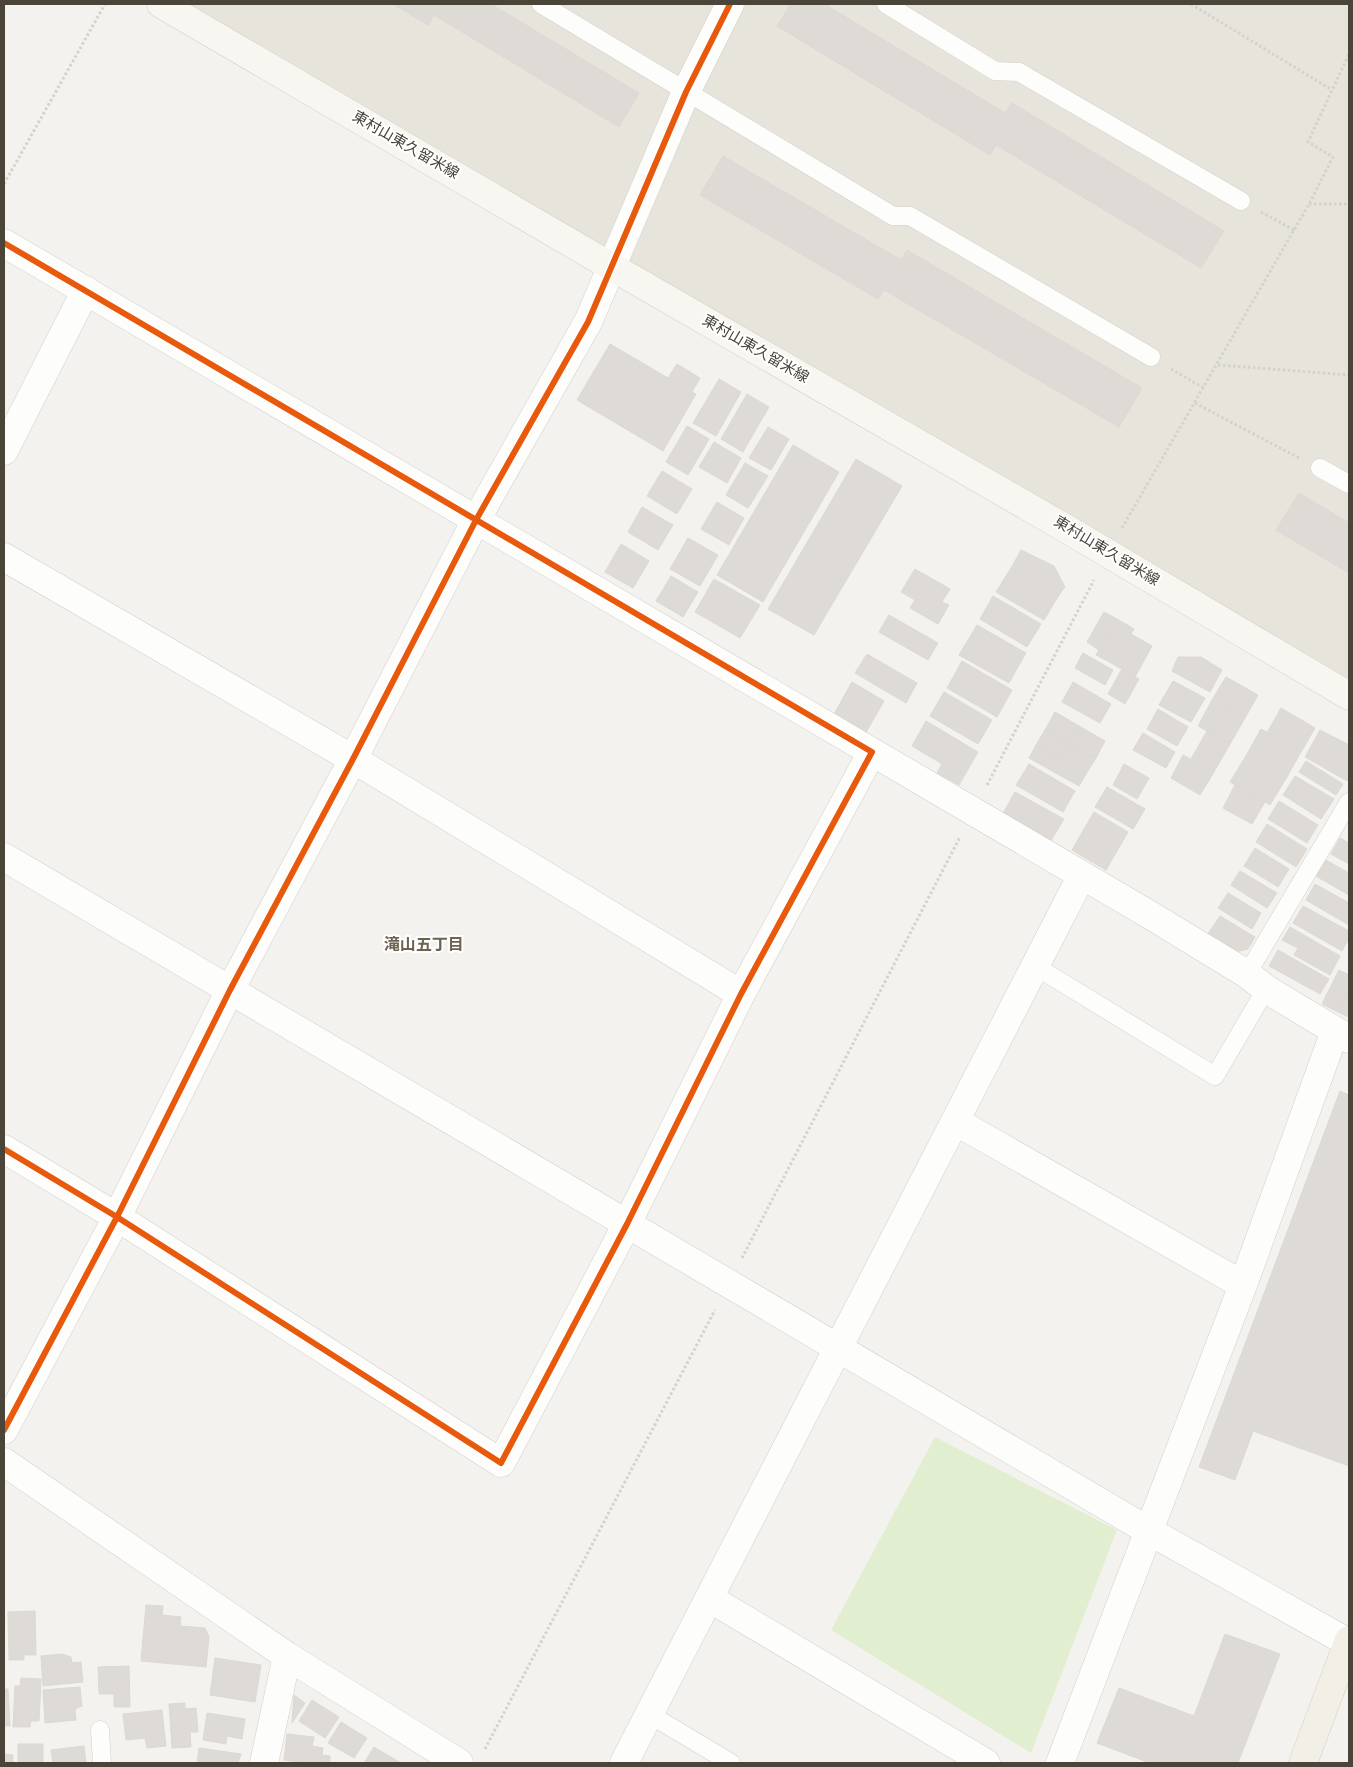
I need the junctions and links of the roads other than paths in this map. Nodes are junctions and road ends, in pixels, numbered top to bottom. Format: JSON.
{"nodes":[{"id":1,"x":161,"y":4,"type":"edge"},
{"id":2,"x":541,"y":4,"type":"edge"},
{"id":3,"x":730,"y":4,"type":"edge"},
{"id":4,"x":886,"y":4,"type":"edge"},
{"id":5,"x":686,"y":92,"type":"junction"},
{"id":6,"x":1241,"y":201,"type":"road end"},
{"id":7,"x":4,"y":243,"type":"edge"},
{"id":8,"x":612,"y":267,"type":"junction"},
{"id":9,"x":86,"y":290,"type":"junction"},
{"id":10,"x":1151,"y":357,"type":"road end"},
{"id":11,"x":4,"y":451,"type":"edge"},
{"id":12,"x":1320,"y":468,"type":"road end"},
{"id":13,"x":1349,"y":484,"type":"edge"},
{"id":14,"x":476,"y":520,"type":"junction"},
{"id":15,"x":4,"y":556,"type":"edge"},
{"id":16,"x":1349,"y":696,"type":"edge"},
{"id":17,"x":872,"y":752,"type":"junction"},
{"id":18,"x":353,"y":759,"type":"junction"},
{"id":19,"x":1349,"y":802,"type":"edge"},
{"id":20,"x":4,"y":857,"type":"edge"},
{"id":21,"x":1082,"y":875,"type":"junction"},
{"id":22,"x":1034,"y":966,"type":"junction"},
{"id":23,"x":1256,"y":982,"type":"junction"},
{"id":24,"x":230,"y":990,"type":"junction"},
{"id":25,"x":741,"y":994,"type":"junction"},
{"id":26,"x":1342,"y":1035,"type":"edge"},
{"id":27,"x":955,"y":1121,"type":"junction"},
{"id":28,"x":4,"y":1149,"type":"edge"},
{"id":29,"x":117,"y":1218,"type":"junction"},
{"id":30,"x":627,"y":1224,"type":"junction"},
{"id":31,"x":1243,"y":1285,"type":"junction"},
{"id":32,"x":838,"y":1349,"type":"junction"},
{"id":33,"x":4,"y":1430,"type":"edge"},
{"id":34,"x":4,"y":1462,"type":"edge"},
{"id":35,"x":1149,"y":1531,"type":"junction"},
{"id":36,"x":709,"y":1598,"type":"junction"},
{"id":37,"x":1349,"y":1642,"type":"edge"},
{"id":38,"x":287,"y":1656,"type":"junction"},
{"id":39,"x":649,"y":1714,"type":"junction"},
{"id":40,"x":100,"y":1730,"type":"dead end"},
{"id":41,"x":453,"y":1758,"type":"edge"},
{"id":42,"x":102,"y":1763,"type":"edge"},
{"id":43,"x":264,"y":1763,"type":"edge"},
{"id":44,"x":624,"y":1763,"type":"edge"},
{"id":45,"x":731,"y":1763,"type":"edge"},
{"id":46,"x":986,"y":1763,"type":"edge"},
{"id":47,"x":1060,"y":1763,"type":"edge"},
{"id":48,"x":1303,"y":1763,"type":"edge"}],
"edges":[{"from":1,"to":8,"type":"main road","name":"東村山東久留米線"},
{"from":2,"to":5,"type":"lane"},
{"from":3,"to":5,"type":"street"},
{"from":4,"to":6,"type":"lane"},
{"from":5,"to":8,"type":"street"},
{"from":5,"to":10,"type":"lane"},
{"from":7,"to":9,"type":"street"},
{"from":8,"to":14,"type":"street"},
{"from":8,"to":16,"type":"main road","name":"東村山東久留米線"},
{"from":9,"to":11,"type":"street"},
{"from":9,"to":14,"type":"street"},
{"from":12,"to":13,"type":"lane"},
{"from":14,"to":17,"type":"street"},
{"from":14,"to":18,"type":"street"},
{"from":15,"to":18,"type":"street"},
{"from":17,"to":21,"type":"street"},
{"from":17,"to":25,"type":"street"},
{"from":18,"to":24,"type":"street"},
{"from":18,"to":25,"type":"street"},
{"from":19,"to":23,"type":"lane"},
{"from":20,"to":24,"type":"street"},
{"from":21,"to":22,"type":"street"},
{"from":21,"to":23,"type":"street"},
{"from":22,"to":23,"type":"lane"},
{"from":22,"to":27,"type":"street"},
{"from":23,"to":26,"type":"street"},
{"from":24,"to":29,"type":"street"},
{"from":24,"to":30,"type":"street"},
{"from":25,"to":30,"type":"street"},
{"from":26,"to":31,"type":"street"},
{"from":27,"to":31,"type":"street"},
{"from":27,"to":32,"type":"street"},
{"from":28,"to":29,"type":"street"},
{"from":29,"to":30,"type":"street"},
{"from":29,"to":33,"type":"street"},
{"from":30,"to":32,"type":"street"},
{"from":31,"to":35,"type":"street"},
{"from":32,"to":35,"type":"street"},
{"from":32,"to":36,"type":"street"},
{"from":34,"to":38,"type":"street"},
{"from":35,"to":37,"type":"street"},
{"from":35,"to":47,"type":"street"},
{"from":36,"to":39,"type":"street"},
{"from":36,"to":46,"type":"street"},
{"from":37,"to":48,"type":"main road"},
{"from":38,"to":41,"type":"street"},
{"from":38,"to":43,"type":"street"},
{"from":39,"to":44,"type":"street"},
{"from":39,"to":45,"type":"lane"},
{"from":40,"to":42,"type":"lane"}]}
